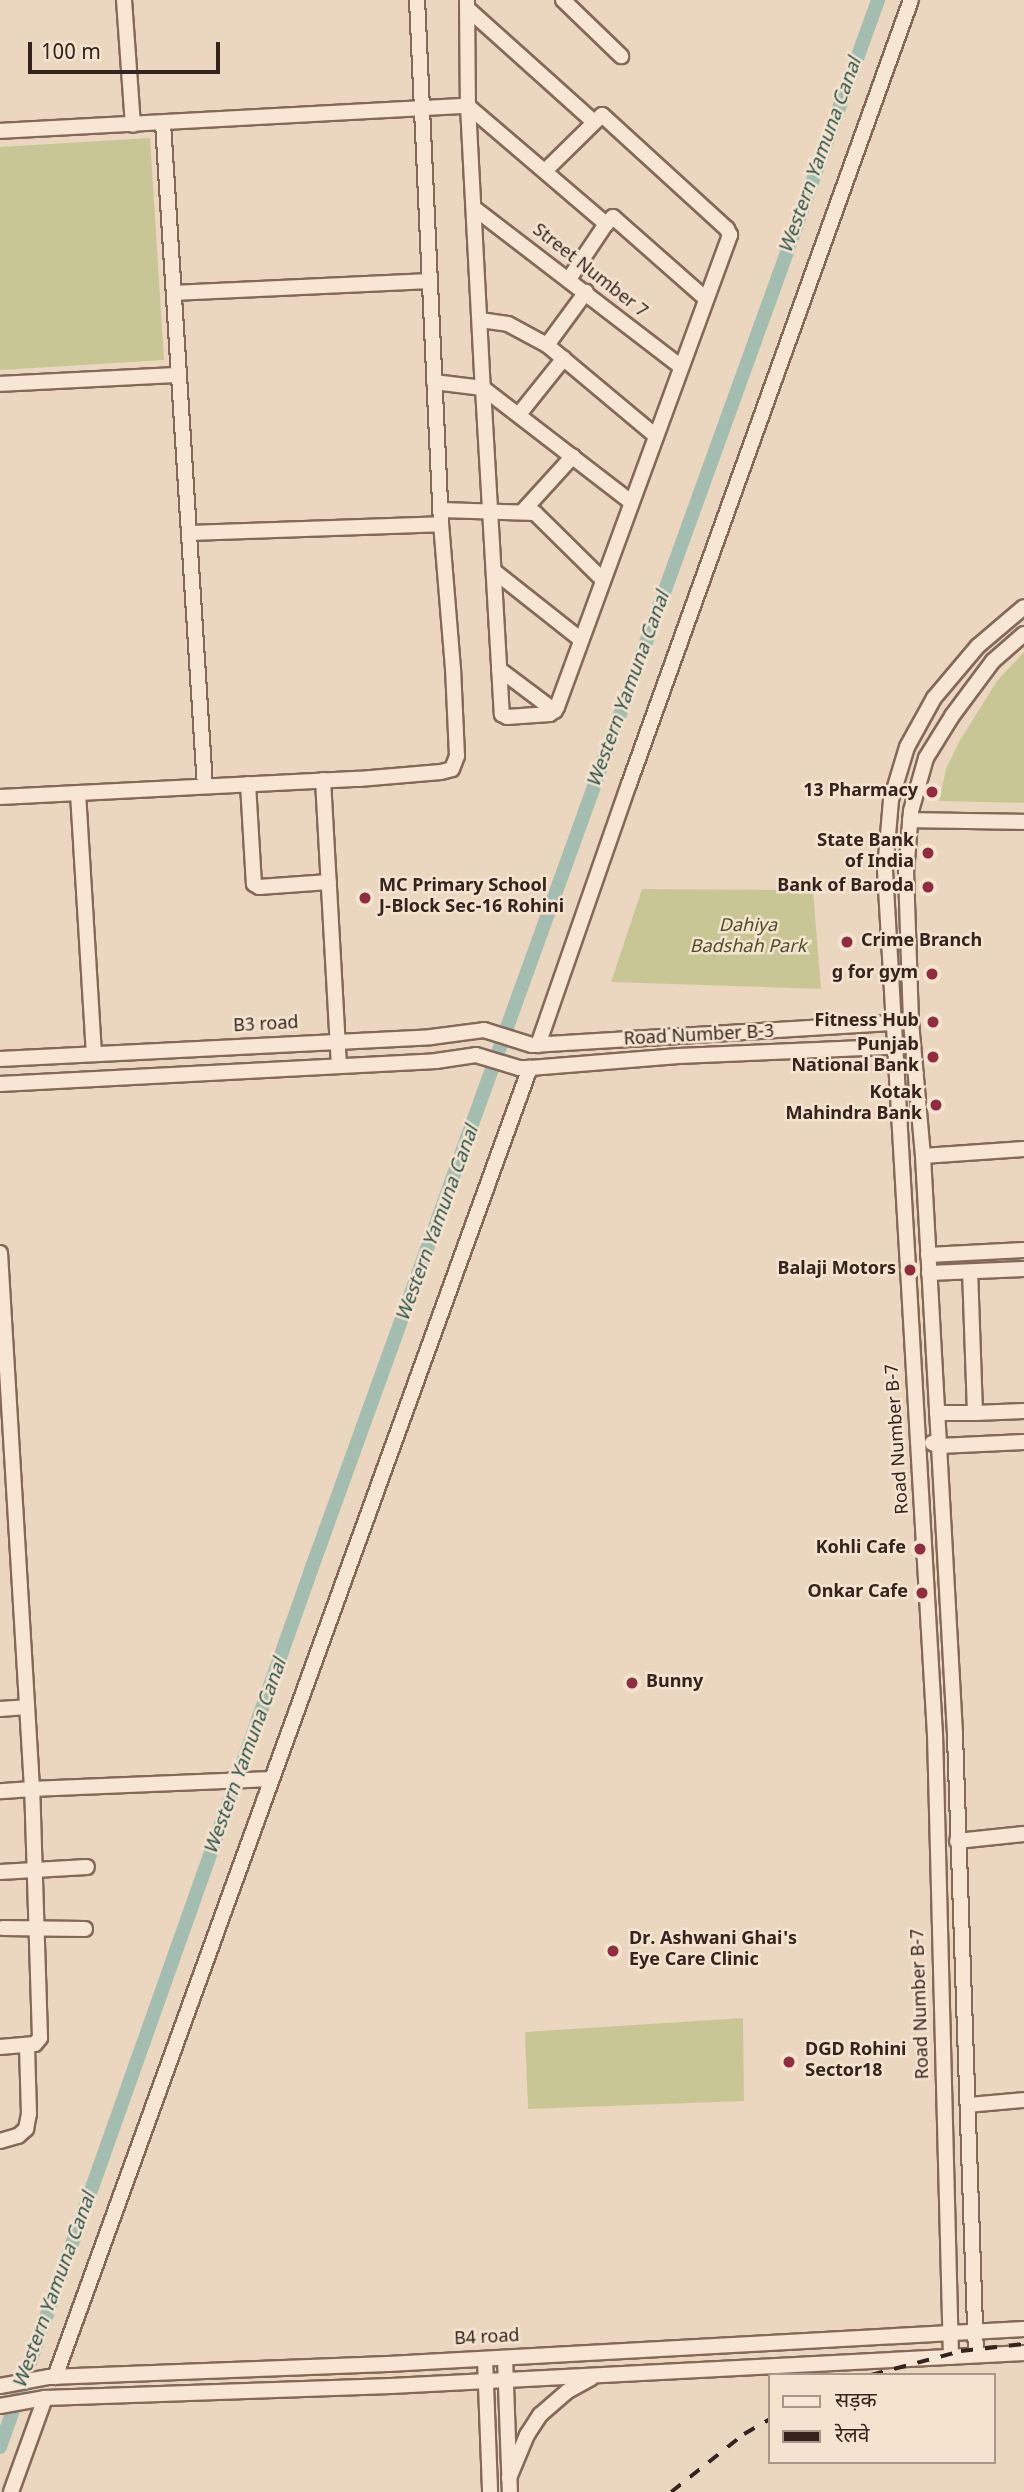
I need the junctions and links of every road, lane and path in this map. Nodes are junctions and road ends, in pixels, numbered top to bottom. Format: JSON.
{"nodes":[{"id":1,"x":124,"y":0,"type":"edge"},
{"id":2,"x":417,"y":0,"type":"edge"},
{"id":3,"x":563,"y":0,"type":"edge"},
{"id":4,"x":911,"y":0,"type":"edge"},
{"id":5,"x":467,"y":5,"type":"edge"},
{"id":6,"x":621,"y":56,"type":"dead end"},
{"id":7,"x":468,"y":106,"type":"junction"},
{"id":8,"x":422,"y":111,"type":"junction"},
{"id":9,"x":593,"y":121,"type":"junction"},
{"id":10,"x":163,"y":123,"type":"junction"},
{"id":11,"x":133,"y":125,"type":"junction"},
{"id":12,"x":0,"y":131,"type":"edge"},
{"id":13,"x":545,"y":171,"type":"junction"},
{"id":14,"x":474,"y":208,"type":"junction"},
{"id":15,"x":606,"y":224,"type":"junction"},
{"id":16,"x":569,"y":279,"type":"junction"},
{"id":17,"x":429,"y":281,"type":"junction"},
{"id":18,"x":586,"y":292,"type":"junction"},
{"id":19,"x":174,"y":293,"type":"junction"},
{"id":20,"x":706,"y":299,"type":"junction"},
{"id":21,"x":481,"y":320,"type":"junction"},
{"id":22,"x":547,"y":345,"type":"junction"},
{"id":23,"x":564,"y":358,"type":"junction"},
{"id":24,"x":681,"y":367,"type":"junction"},
{"id":25,"x":179,"y":374,"type":"junction"},
{"id":26,"x":434,"y":382,"type":"junction"},
{"id":27,"x":0,"y":384,"type":"edge"},
{"id":28,"x":483,"y":388,"type":"junction"},
{"id":29,"x":520,"y":414,"type":"junction"},
{"id":30,"x":656,"y":436,"type":"junction"},
{"id":31,"x":573,"y":456,"type":"junction"},
{"id":32,"x":631,"y":502,"type":"junction"},
{"id":33,"x":491,"y":511,"type":"junction"},
{"id":34,"x":523,"y":511,"type":"junction"},
{"id":35,"x":441,"y":517,"type":"junction"},
{"id":36,"x":189,"y":533,"type":"junction"},
{"id":37,"x":494,"y":571,"type":"junction"},
{"id":38,"x":602,"y":579,"type":"junction"},
{"id":39,"x":1024,"y":607,"type":"edge"},
{"id":40,"x":1024,"y":634,"type":"edge"},
{"id":41,"x":580,"y":639,"type":"junction"},
{"id":42,"x":499,"y":669,"type":"junction"},
{"id":43,"x":555,"y":711,"type":"junction"},
{"id":44,"x":323,"y":780,"type":"junction"},
{"id":45,"x":248,"y":784,"type":"junction"},
{"id":46,"x":205,"y":786,"type":"junction"},
{"id":47,"x":78,"y":793,"type":"junction"},
{"id":48,"x":0,"y":797,"type":"edge"},
{"id":49,"x":910,"y":820,"type":"junction"},
{"id":50,"x":1024,"y":822,"type":"edge"},
{"id":51,"x":329,"y":882,"type":"junction"},
{"id":52,"x":911,"y":1022,"type":"junction"},
{"id":53,"x":894,"y":1023,"type":"junction"},
{"id":54,"x":338,"y":1041,"type":"junction"},
{"id":55,"x":535,"y":1045,"type":"junction"},
{"id":56,"x":913,"y":1045,"type":"junction"},
{"id":57,"x":895,"y":1046,"type":"junction"},
{"id":58,"x":94,"y":1054,"type":"junction"},
{"id":59,"x":0,"y":1059,"type":"edge"},
{"id":60,"x":339,"y":1066,"type":"junction"},
{"id":61,"x":525,"y":1068,"type":"junction"},
{"id":62,"x":0,"y":1084,"type":"edge"},
{"id":63,"x":1024,"y":1149,"type":"edge"},
{"id":64,"x":923,"y":1156,"type":"junction"},
{"id":65,"x":1024,"y":1250,"type":"edge"},
{"id":66,"x":0,"y":1253,"type":"edge"},
{"id":67,"x":928,"y":1255,"type":"junction"},
{"id":68,"x":0,"y":1262,"type":"edge"},
{"id":69,"x":1024,"y":1269,"type":"edge"},
{"id":70,"x":970,"y":1272,"type":"junction"},
{"id":71,"x":929,"y":1273,"type":"junction"},
{"id":72,"x":2,"y":1328,"type":"edge"},
{"id":73,"x":1024,"y":1410,"type":"edge"},
{"id":74,"x":937,"y":1413,"type":"junction"},
{"id":75,"x":975,"y":1413,"type":"junction"},
{"id":76,"x":919,"y":1437,"type":"junction"},
{"id":77,"x":1024,"y":1442,"type":"edge"},
{"id":78,"x":939,"y":1446,"type":"junction"},
{"id":79,"x":16,"y":1519,"type":"junction"},
{"id":80,"x":0,"y":1520,"type":"edge"},
{"id":81,"x":27,"y":1707,"type":"junction"},
{"id":82,"x":0,"y":1709,"type":"edge"},
{"id":83,"x":955,"y":1734,"type":"junction"},
{"id":84,"x":935,"y":1735,"type":"junction"},
{"id":85,"x":265,"y":1779,"type":"junction"},
{"id":86,"x":32,"y":1789,"type":"junction"},
{"id":87,"x":0,"y":1791,"type":"edge"},
{"id":88,"x":1024,"y":1834,"type":"edge"},
{"id":89,"x":957,"y":1841,"type":"junction"},
{"id":90,"x":87,"y":1867,"type":"dead end"},
{"id":91,"x":34,"y":1870,"type":"junction"},
{"id":92,"x":0,"y":1872,"type":"edge"},
{"id":93,"x":3,"y":1928,"type":"dead end"},
{"id":94,"x":36,"y":1928,"type":"junction"},
{"id":95,"x":85,"y":1929,"type":"dead end"},
{"id":96,"x":27,"y":2045,"type":"junction"},
{"id":97,"x":0,"y":2047,"type":"edge"},
{"id":98,"x":1024,"y":2100,"type":"edge"},
{"id":99,"x":968,"y":2105,"type":"junction"},
{"id":100,"x":0,"y":2141,"type":"edge"},
{"id":101,"x":1024,"y":2329,"type":"edge"},
{"id":102,"x":977,"y":2332,"type":"junction"},
{"id":103,"x":951,"y":2333,"type":"junction"},
{"id":104,"x":757,"y":2344,"type":"junction"},
{"id":105,"x":1024,"y":2353,"type":"edge"},
{"id":106,"x":976,"y":2355,"type":"junction"},
{"id":107,"x":951,"y":2357,"type":"junction"},
{"id":108,"x":505,"y":2358,"type":"junction"},
{"id":109,"x":485,"y":2359,"type":"junction"},
{"id":110,"x":758,"y":2367,"type":"junction"},
{"id":111,"x":596,"y":2375,"type":"junction"},
{"id":112,"x":52,"y":2377,"type":"junction"},
{"id":113,"x":505,"y":2380,"type":"junction"},
{"id":114,"x":485,"y":2381,"type":"junction"},
{"id":115,"x":0,"y":2386,"type":"edge"},
{"id":116,"x":41,"y":2398,"type":"junction"},
{"id":117,"x":0,"y":2406,"type":"edge"},
{"id":118,"x":510,"y":2485,"type":"edge"},
{"id":119,"x":11,"y":2492,"type":"edge"},
{"id":120,"x":490,"y":2492,"type":"edge"}],
"edges":[{"from":1,"to":11,"type":"street"},
{"from":2,"to":8,"type":"street"},
{"from":3,"to":6,"type":"street"},
{"from":4,"to":55,"type":"street"},
{"from":5,"to":7,"type":"street"},
{"from":5,"to":9,"type":"street"},
{"from":7,"to":8,"type":"street"},
{"from":7,"to":13,"type":"street"},
{"from":7,"to":14,"type":"street"},
{"from":8,"to":10,"type":"street"},
{"from":8,"to":17,"type":"street"},
{"from":9,"to":13,"type":"street"},
{"from":9,"to":20,"type":"street"},
{"from":10,"to":11,"type":"street"},
{"from":10,"to":19,"type":"street"},
{"from":11,"to":12,"type":"street"},
{"from":13,"to":15,"type":"street"},
{"from":14,"to":16,"type":"street","name":"Street Number 7"},
{"from":14,"to":21,"type":"street"},
{"from":15,"to":16,"type":"street"},
{"from":15,"to":20,"type":"street"},
{"from":16,"to":18,"type":"street","name":"Street Number 7"},
{"from":17,"to":19,"type":"street"},
{"from":17,"to":26,"type":"street"},
{"from":18,"to":22,"type":"street"},
{"from":18,"to":24,"type":"street","name":"Street Number 7"},
{"from":19,"to":25,"type":"street"},
{"from":20,"to":24,"type":"street"},
{"from":21,"to":22,"type":"street"},
{"from":21,"to":28,"type":"street"},
{"from":22,"to":23,"type":"street"},
{"from":23,"to":29,"type":"street"},
{"from":23,"to":30,"type":"street"},
{"from":24,"to":30,"type":"street"},
{"from":25,"to":27,"type":"street"},
{"from":25,"to":36,"type":"street"},
{"from":26,"to":28,"type":"street"},
{"from":26,"to":35,"type":"street"},
{"from":28,"to":29,"type":"street"},
{"from":28,"to":33,"type":"street"},
{"from":29,"to":31,"type":"street"},
{"from":30,"to":32,"type":"street"},
{"from":31,"to":32,"type":"street"},
{"from":31,"to":34,"type":"street"},
{"from":32,"to":38,"type":"street"},
{"from":33,"to":34,"type":"street"},
{"from":33,"to":35,"type":"street"},
{"from":33,"to":37,"type":"street"},
{"from":34,"to":38,"type":"street"},
{"from":35,"to":36,"type":"street"},
{"from":35,"to":44,"type":"street"},
{"from":36,"to":46,"type":"street"},
{"from":37,"to":41,"type":"street"},
{"from":37,"to":42,"type":"street"},
{"from":38,"to":41,"type":"street"},
{"from":39,"to":53,"type":"street","name":"Road Number B-7"},
{"from":40,"to":49,"type":"street"},
{"from":41,"to":43,"type":"street"},
{"from":42,"to":43,"type":"street"},
{"from":42,"to":43,"type":"street"},
{"from":44,"to":45,"type":"street"},
{"from":44,"to":51,"type":"street"},
{"from":45,"to":46,"type":"street"},
{"from":45,"to":51,"type":"street"},
{"from":46,"to":47,"type":"street"},
{"from":47,"to":48,"type":"street"},
{"from":47,"to":58,"type":"street"},
{"from":49,"to":50,"type":"street"},
{"from":49,"to":52,"type":"street"},
{"from":51,"to":54,"type":"street"},
{"from":52,"to":53,"type":"street"},
{"from":52,"to":56,"type":"street"},
{"from":53,"to":55,"type":"street"},
{"from":53,"to":57,"type":"street","name":"Road Number B-7"},
{"from":54,"to":55,"type":"street","name":"B3 road"},
{"from":54,"to":58,"type":"street","name":"B3 road"},
{"from":54,"to":60,"type":"street"},
{"from":56,"to":57,"type":"street","name":"Road Number B-3"},
{"from":56,"to":64,"type":"street"},
{"from":57,"to":61,"type":"street","name":"Road Number B-3"},
{"from":57,"to":76,"type":"street","name":"Road Number B-7"},
{"from":58,"to":59,"type":"street","name":"B3 road"},
{"from":60,"to":61,"type":"street"},
{"from":60,"to":62,"type":"street"},
{"from":61,"to":85,"type":"street"},
{"from":63,"to":64,"type":"street"},
{"from":64,"to":67,"type":"street"},
{"from":65,"to":67,"type":"street"},
{"from":66,"to":68,"type":"street"},
{"from":67,"to":71,"type":"street"},
{"from":68,"to":72,"type":"street"},
{"from":69,"to":70,"type":"street"},
{"from":70,"to":71,"type":"street"},
{"from":70,"to":75,"type":"street"},
{"from":71,"to":74,"type":"street"},
{"from":72,"to":79,"type":"street"},
{"from":73,"to":75,"type":"street"},
{"from":74,"to":75,"type":"street"},
{"from":74,"to":78,"type":"street"},
{"from":76,"to":78,"type":"street"},
{"from":76,"to":84,"type":"street","name":"Road Number B-7"},
{"from":77,"to":78,"type":"street"},
{"from":78,"to":83,"type":"street"},
{"from":79,"to":80,"type":"street"},
{"from":79,"to":81,"type":"street"},
{"from":81,"to":82,"type":"street"},
{"from":81,"to":86,"type":"street"},
{"from":83,"to":84,"type":"street"},
{"from":83,"to":89,"type":"street"},
{"from":84,"to":103,"type":"street","name":"Road Number B-7"},
{"from":85,"to":86,"type":"street"},
{"from":85,"to":112,"type":"street"},
{"from":86,"to":87,"type":"street"},
{"from":86,"to":91,"type":"street"},
{"from":88,"to":89,"type":"street"},
{"from":89,"to":99,"type":"street"},
{"from":90,"to":91,"type":"street"},
{"from":91,"to":92,"type":"street"},
{"from":91,"to":94,"type":"street"},
{"from":93,"to":94,"type":"street"},
{"from":94,"to":95,"type":"street"},
{"from":94,"to":96,"type":"street"},
{"from":96,"to":97,"type":"street"},
{"from":96,"to":100,"type":"street"},
{"from":98,"to":99,"type":"street"},
{"from":99,"to":102,"type":"street"},
{"from":101,"to":102,"type":"street","name":"B4 road"},
{"from":102,"to":103,"type":"street","name":"B4 road"},
{"from":102,"to":106,"type":"street"},
{"from":103,"to":104,"type":"street","name":"B4 road"},
{"from":103,"to":107,"type":"street","name":"Road Number B-7"},
{"from":104,"to":108,"type":"street","name":"B4 road"},
{"from":104,"to":110,"type":"street"},
{"from":105,"to":106,"type":"street"},
{"from":106,"to":107,"type":"street"},
{"from":107,"to":110,"type":"street"},
{"from":108,"to":109,"type":"street","name":"B4 road"},
{"from":108,"to":113,"type":"street"},
{"from":109,"to":112,"type":"street","name":"B4 road"},
{"from":109,"to":114,"type":"street"},
{"from":110,"to":111,"type":"street"},
{"from":111,"to":113,"type":"street"},
{"from":111,"to":118,"type":"street"},
{"from":112,"to":115,"type":"street","name":"B4 road"},
{"from":113,"to":114,"type":"street"},
{"from":113,"to":118,"type":"street"},
{"from":114,"to":116,"type":"street"},
{"from":114,"to":120,"type":"street"},
{"from":116,"to":117,"type":"street"},
{"from":116,"to":119,"type":"street"}]}
